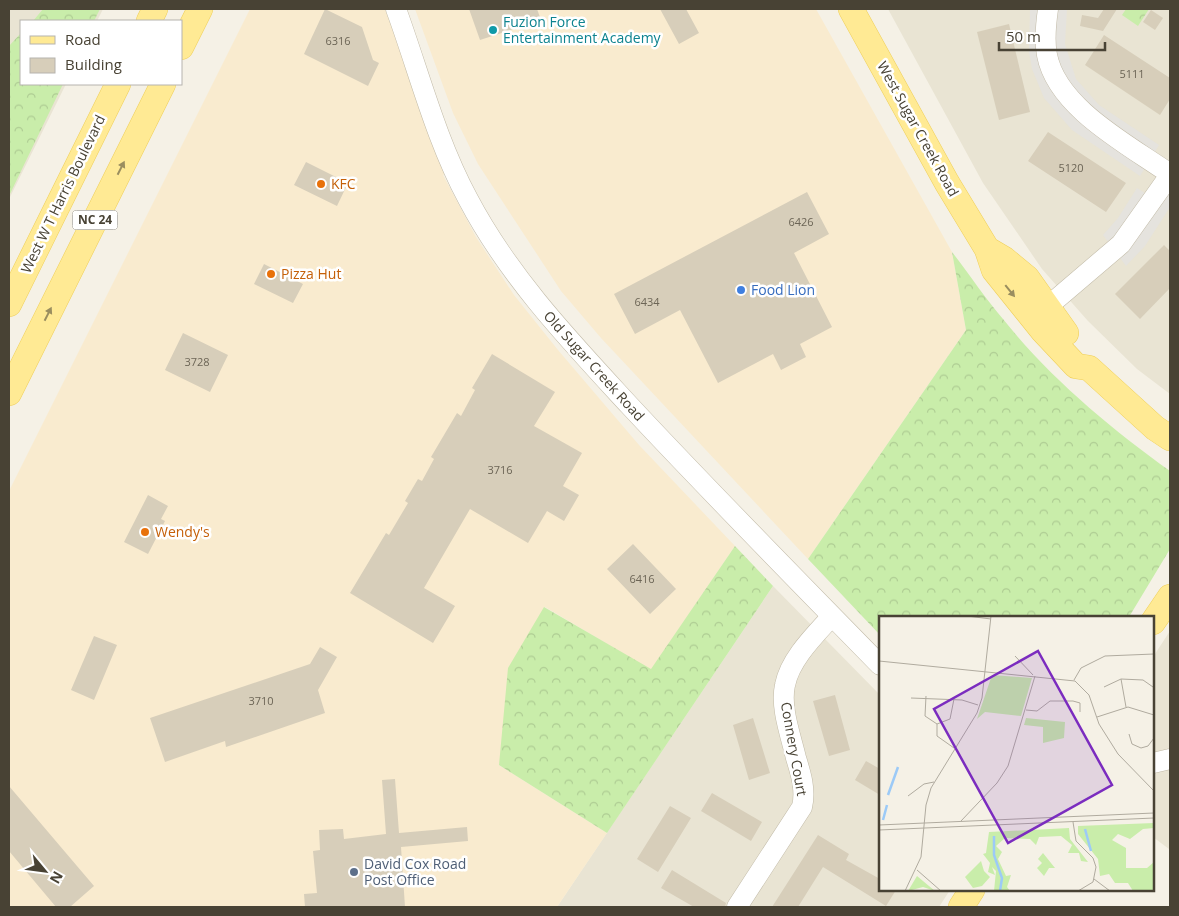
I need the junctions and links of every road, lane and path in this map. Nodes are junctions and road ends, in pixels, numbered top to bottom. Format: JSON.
{"nodes":[{"id":1,"x":155,"y":9,"type":"edge"},
{"id":2,"x":200,"y":9,"type":"edge"},
{"id":3,"x":396,"y":9,"type":"edge"},
{"id":4,"x":851,"y":9,"type":"edge"},
{"id":5,"x":1048,"y":9,"type":"edge"},
{"id":6,"x":149,"y":20,"type":"edge"},
{"id":7,"x":182,"y":45,"type":"edge"},
{"id":8,"x":118,"y":85,"type":"edge"},
{"id":9,"x":163,"y":85,"type":"edge"},
{"id":10,"x":1170,"y":174,"type":"edge"},
{"id":11,"x":987,"y":249,"type":"junction"},
{"id":12,"x":9,"y":304,"type":"edge"},
{"id":13,"x":1046,"y":308,"type":"junction"},
{"id":14,"x":1089,"y":368,"type":"junction"},
{"id":15,"x":9,"y":393,"type":"edge"},
{"id":16,"x":1170,"y":438,"type":"edge"},
{"id":17,"x":1170,"y":597,"type":"edge"},
{"id":18,"x":832,"y":616,"type":"junction"},
{"id":19,"x":1154,"y":621,"type":"edge"},
{"id":20,"x":879,"y":664,"type":"edge"},
{"id":21,"x":1170,"y":759,"type":"edge"},
{"id":22,"x":1154,"y":764,"type":"edge"},
{"id":23,"x":971,"y":891,"type":"edge"},
{"id":24,"x":737,"y":907,"type":"edge"},
{"id":25,"x":961,"y":907,"type":"edge"}],
"edges":[{"from":1,"to":6,"type":"main road"},
{"from":2,"to":7,"type":"main road"},
{"from":3,"to":18,"type":"street","name":"Old Sugar Creek Road"},
{"from":4,"to":11,"type":"main road","name":"West Sugar Creek Road"},
{"from":5,"to":10,"type":"street"},
{"from":8,"to":12,"type":"main road","name":"West W T Harris Boulevard","number":"NC 24"},
{"from":15,"to":9,"type":"main road","number":"NC 24","one_way":true},
{"from":10,"to":13,"type":"street"},
{"from":11,"to":13,"type":"main road","name":"West Sugar Creek Road"},
{"from":11,"to":14,"type":"main road","name":"West Sugar Creek Road","one_way":true},
{"from":13,"to":14,"type":"main road","name":"West Sugar Creek Road"},
{"from":14,"to":16,"type":"main road","name":"West Sugar Creek Road"},
{"from":17,"to":19,"type":"main road"},
{"from":18,"to":20,"type":"street","name":"Old Sugar Creek Road"},
{"from":18,"to":24,"type":"street","name":"Connery Court"},
{"from":21,"to":22,"type":"street"},
{"from":23,"to":25,"type":"main road"}]}
